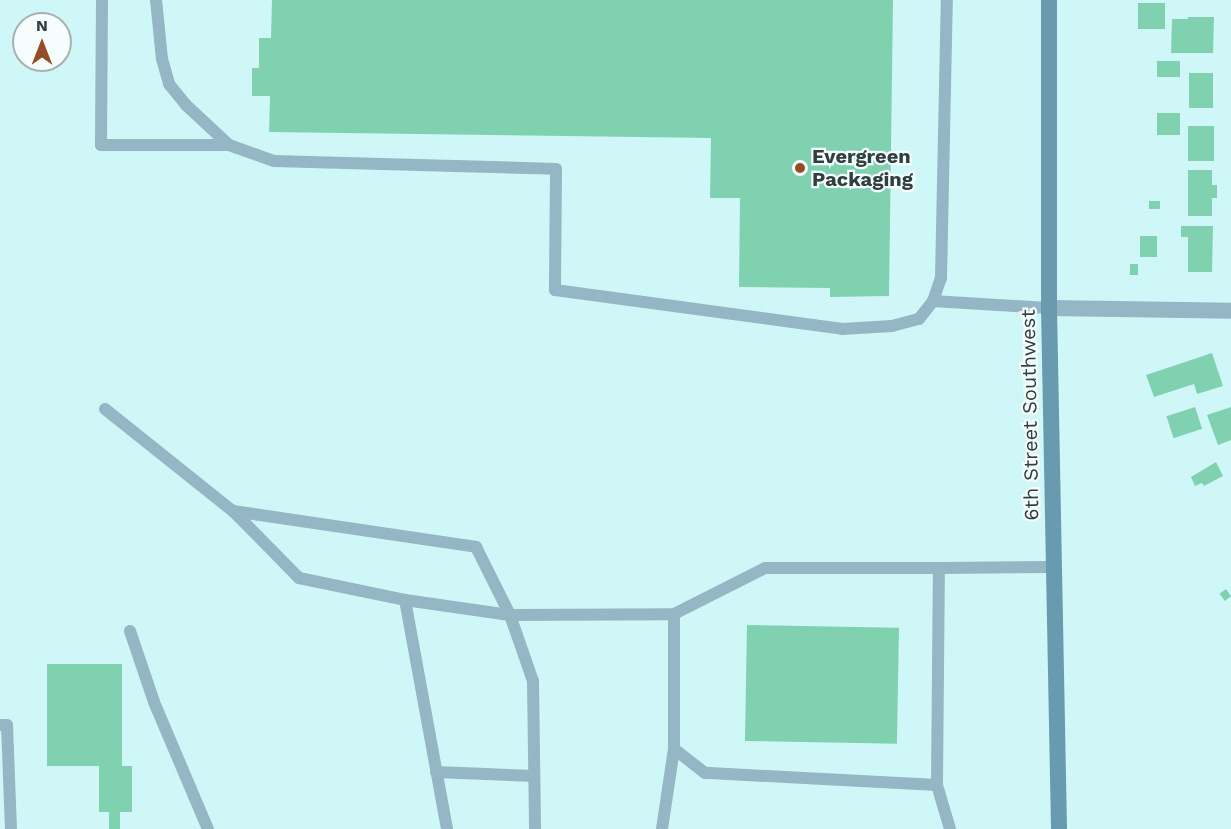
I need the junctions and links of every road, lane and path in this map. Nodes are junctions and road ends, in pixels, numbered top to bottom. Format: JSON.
{"nodes":[{"id":1,"x":102,"y":0,"type":"edge"},
{"id":2,"x":156,"y":0,"type":"edge"},
{"id":3,"x":947,"y":0,"type":"edge"},
{"id":4,"x":1049,"y":0,"type":"edge"},
{"id":5,"x":229,"y":145,"type":"junction"},
{"id":6,"x":933,"y":301,"type":"junction"},
{"id":7,"x":1049,"y":308,"type":"junction"},
{"id":8,"x":1231,"y":311,"type":"edge"},
{"id":9,"x":105,"y":409,"type":"dead end"},
{"id":10,"x":233,"y":511,"type":"junction"},
{"id":11,"x":1054,"y":567,"type":"junction"},
{"id":12,"x":939,"y":568,"type":"junction"},
{"id":13,"x":405,"y":600,"type":"junction"},
{"id":14,"x":674,"y":614,"type":"junction"},
{"id":15,"x":510,"y":615,"type":"junction"},
{"id":16,"x":130,"y":631,"type":"dead end"},
{"id":17,"x":0,"y":725,"type":"edge"},
{"id":18,"x":674,"y":749,"type":"junction"},
{"id":19,"x":436,"y":772,"type":"junction"},
{"id":20,"x":534,"y":776,"type":"junction"},
{"id":21,"x":937,"y":785,"type":"junction"},
{"id":22,"x":11,"y":829,"type":"edge"},
{"id":23,"x":208,"y":829,"type":"edge"},
{"id":24,"x":447,"y":829,"type":"edge"},
{"id":25,"x":535,"y":829,"type":"edge"},
{"id":26,"x":662,"y":829,"type":"edge"},
{"id":27,"x":950,"y":829,"type":"edge"},
{"id":28,"x":1059,"y":829,"type":"edge"}],
"edges":[{"from":1,"to":5,"type":"lane"},
{"from":2,"to":5,"type":"lane"},
{"from":3,"to":6,"type":"lane"},
{"from":4,"to":7,"type":"main road","name":"6th Street Southwest"},
{"from":5,"to":6,"type":"lane"},
{"from":6,"to":7,"type":"lane"},
{"from":7,"to":8,"type":"street"},
{"from":7,"to":11,"type":"main road","name":"6th Street Southwest"},
{"from":9,"to":10,"type":"lane"},
{"from":10,"to":13,"type":"lane"},
{"from":10,"to":15,"type":"lane"},
{"from":11,"to":12,"type":"lane"},
{"from":11,"to":28,"type":"main road","name":"6th Street Southwest"},
{"from":12,"to":14,"type":"lane"},
{"from":12,"to":21,"type":"lane"},
{"from":13,"to":15,"type":"lane"},
{"from":13,"to":19,"type":"lane"},
{"from":14,"to":15,"type":"lane"},
{"from":14,"to":18,"type":"lane"},
{"from":15,"to":20,"type":"lane"},
{"from":16,"to":23,"type":"lane"},
{"from":17,"to":22,"type":"lane"},
{"from":18,"to":21,"type":"lane"},
{"from":18,"to":26,"type":"lane"},
{"from":19,"to":20,"type":"lane"},
{"from":19,"to":24,"type":"lane"},
{"from":20,"to":25,"type":"lane"},
{"from":21,"to":27,"type":"lane"}]}
